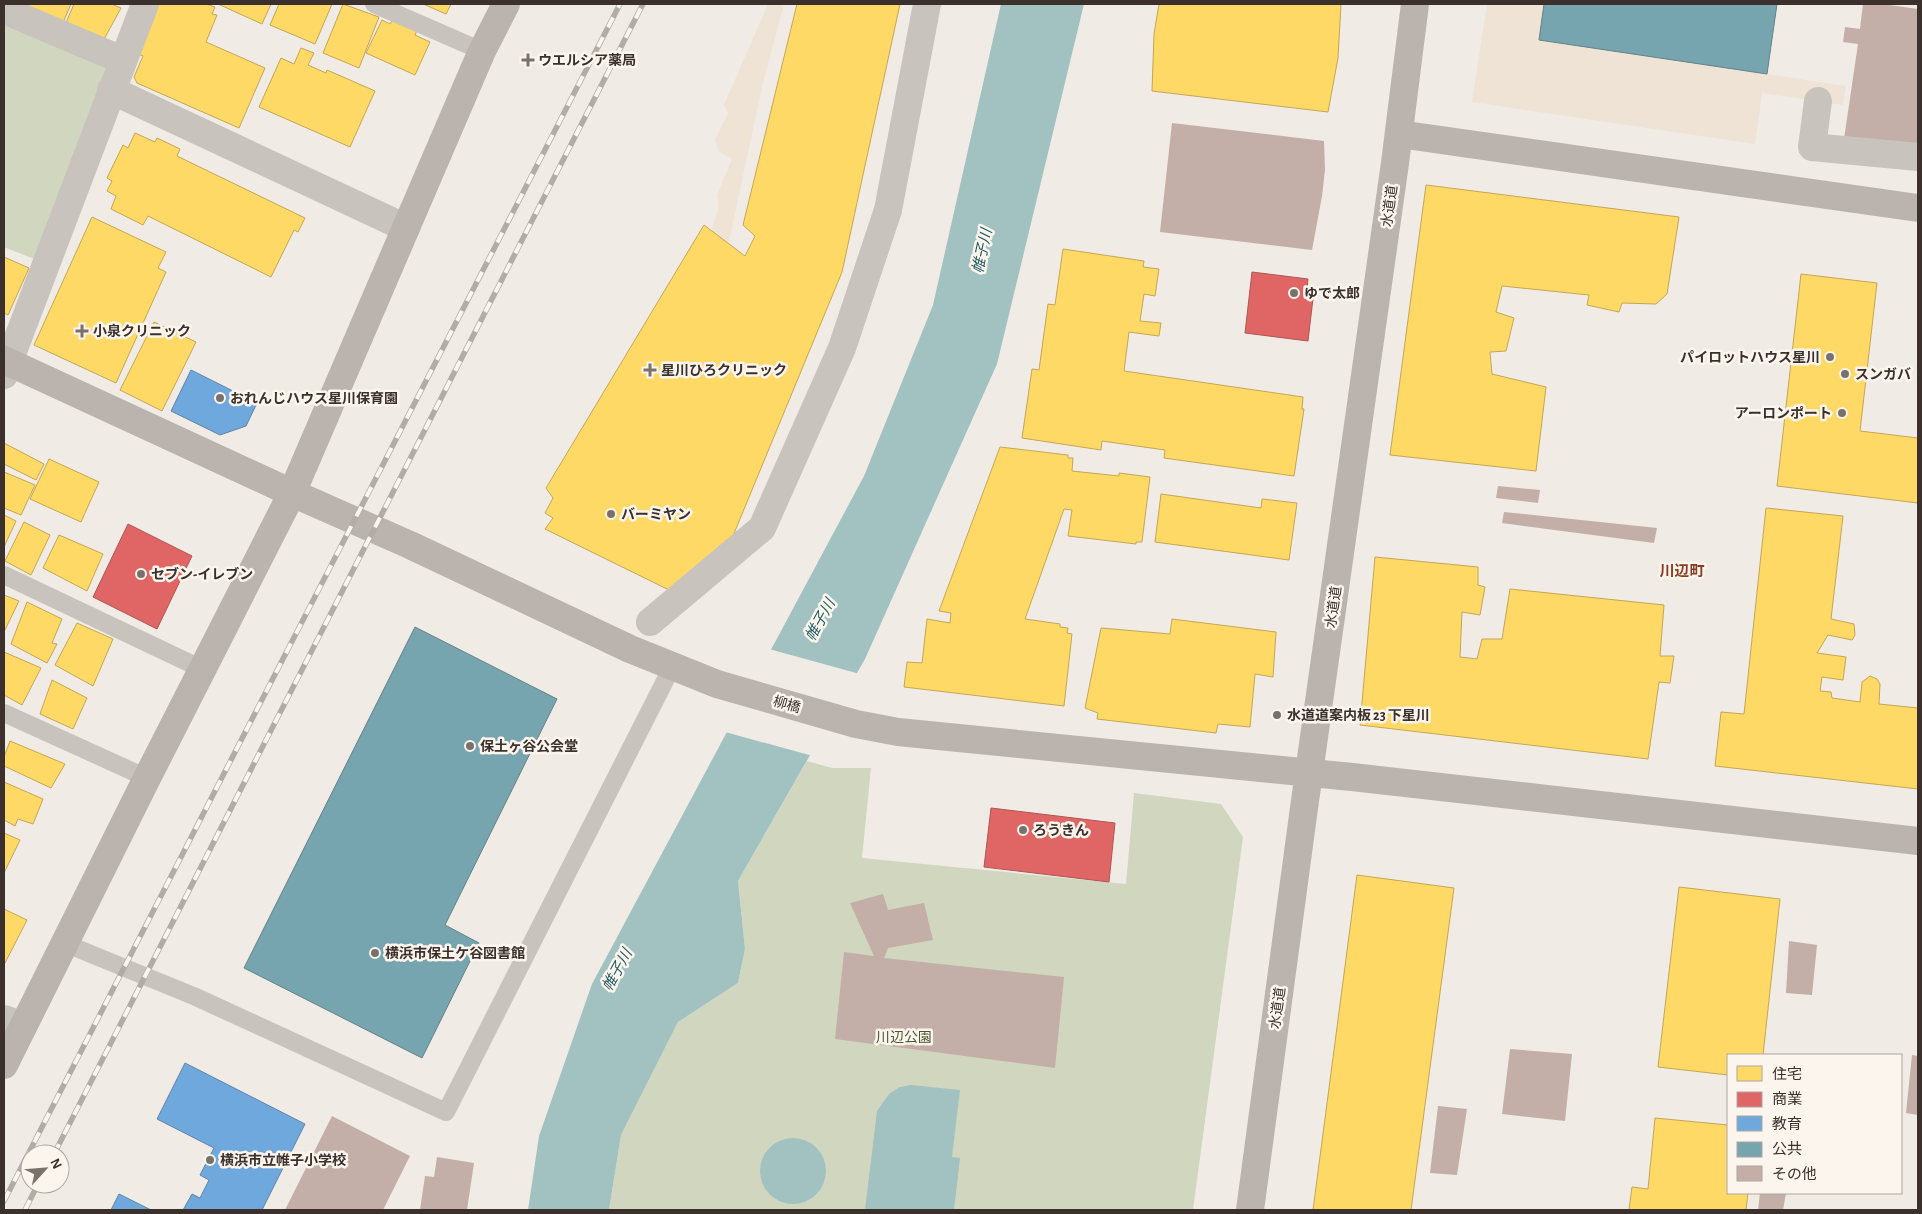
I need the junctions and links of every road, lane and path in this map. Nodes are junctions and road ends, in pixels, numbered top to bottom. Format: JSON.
{"nodes":[{"id":1,"x":145,"y":4,"type":"edge"},
{"id":2,"x":374,"y":4,"type":"edge"},
{"id":3,"x":506,"y":4,"type":"edge"},
{"id":4,"x":927,"y":4,"type":"edge"},
{"id":5,"x":1415,"y":4,"type":"edge"},
{"id":6,"x":4,"y":10,"type":"edge"},
{"id":7,"x":482,"y":51,"type":"junction"},
{"id":8,"x":122,"y":60,"type":"junction"},
{"id":9,"x":111,"y":90,"type":"junction"},
{"id":10,"x":1818,"y":101,"type":"dead end"},
{"id":11,"x":1399,"y":134,"type":"junction"},
{"id":12,"x":1918,"y":157,"type":"edge"},
{"id":13,"x":1918,"y":208,"type":"edge"},
{"id":14,"x":406,"y":228,"type":"junction"},
{"id":15,"x":5,"y":366,"type":"edge"},
{"id":16,"x":292,"y":493,"type":"junction"},
{"id":17,"x":4,"y":575,"type":"edge"},
{"id":18,"x":650,"y":622,"type":"dead end"},
{"id":19,"x":672,"y":667,"type":"junction"},
{"id":20,"x":202,"y":669,"type":"junction"},
{"id":21,"x":4,"y":713,"type":"edge"},
{"id":22,"x":1309,"y":773,"type":"junction"},
{"id":23,"x":146,"y":778,"type":"junction"},
{"id":24,"x":1918,"y":842,"type":"edge"},
{"id":25,"x":64,"y":943,"type":"junction"},
{"id":26,"x":13,"y":1022,"type":"edge"},
{"id":27,"x":4,"y":1065,"type":"edge"},
{"id":28,"x":1250,"y":1210,"type":"edge"}],
"edges":[{"from":1,"to":8,"type":"street"},
{"from":2,"to":7,"type":"lane"},
{"from":3,"to":7,"type":"street"},
{"from":4,"to":18,"type":"street"},
{"from":5,"to":11,"type":"street","name":"水道道"},
{"from":6,"to":8,"type":"street"},
{"from":7,"to":14,"type":"street"},
{"from":8,"to":9,"type":"street"},
{"from":9,"to":14,"type":"street"},
{"from":9,"to":15,"type":"street"},
{"from":10,"to":12,"type":"street"},
{"from":11,"to":13,"type":"street"},
{"from":11,"to":22,"type":"street","name":"水道道"},
{"from":14,"to":16,"type":"street"},
{"from":15,"to":16,"type":"street","name":"柳橋"},
{"from":16,"to":19,"type":"street","name":"柳橋"},
{"from":16,"to":20,"type":"street"},
{"from":17,"to":20,"type":"lane"},
{"from":19,"to":22,"type":"street","name":"柳橋"},
{"from":19,"to":25,"type":"lane"},
{"from":20,"to":23,"type":"street"},
{"from":21,"to":23,"type":"lane"},
{"from":22,"to":24,"type":"street","name":"柳橋"},
{"from":22,"to":28,"type":"street","name":"水道道"},
{"from":23,"to":25,"type":"street"},
{"from":25,"to":26,"type":"street"},
{"from":26,"to":27,"type":"street"}]}
